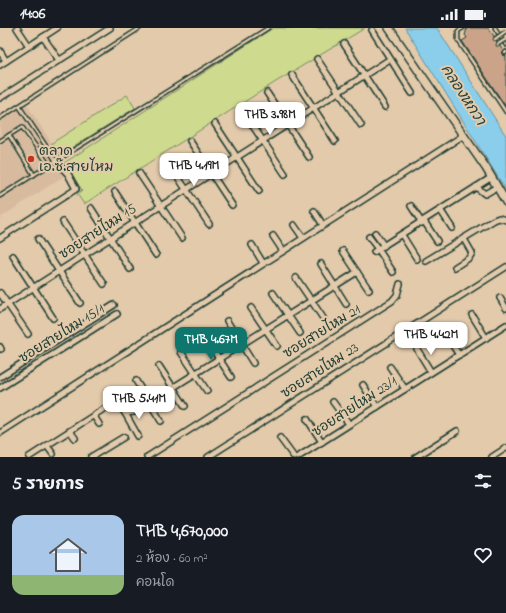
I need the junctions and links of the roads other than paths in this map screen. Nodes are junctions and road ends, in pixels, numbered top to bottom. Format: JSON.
{"nodes":[{"id":1,"x":17,"y":28,"type":"edge"},
{"id":2,"x":57,"y":28,"type":"edge"},
{"id":3,"x":110,"y":28,"type":"edge"},
{"id":4,"x":140,"y":28,"type":"edge"},
{"id":5,"x":268,"y":28,"type":"edge"},
{"id":6,"x":390,"y":28,"type":"edge"},
{"id":7,"x":463,"y":28,"type":"edge"},
{"id":8,"x":496,"y":28,"type":"edge"},
{"id":9,"x":51,"y":30,"type":"edge"},
{"id":10,"x":372,"y":30,"type":"dead end"},
{"id":11,"x":506,"y":31,"type":"edge"},
{"id":12,"x":43,"y":37,"type":"junction"},
{"id":13,"x":495,"y":38,"type":"dead end"},
{"id":14,"x":506,"y":39,"type":"edge"},
{"id":15,"x":506,"y":43,"type":"edge"},
{"id":16,"x":344,"y":44,"type":"dead end"},
{"id":17,"x":498,"y":44,"type":"dead end"},
{"id":18,"x":29,"y":46,"type":"junction"},
{"id":19,"x":0,"y":51,"type":"edge"},
{"id":20,"x":317,"y":59,"type":"dead end"},
{"id":21,"x":390,"y":59,"type":"junction"},
{"id":22,"x":59,"y":60,"type":"junction"},
{"id":23,"x":6,"y":61,"type":"junction"},
{"id":24,"x":0,"y":65,"type":"edge"},
{"id":25,"x":292,"y":75,"type":"dead end"},
{"id":26,"x":364,"y":75,"type":"junction"},
{"id":27,"x":339,"y":91,"type":"junction"},
{"id":28,"x":267,"y":93,"type":"dead end"},
{"id":29,"x":412,"y":93,"type":"dead end"},
{"id":30,"x":0,"y":98,"type":"edge"},
{"id":31,"x":19,"y":106,"type":"junction"},
{"id":32,"x":314,"y":107,"type":"junction"},
{"id":33,"x":385,"y":107,"type":"dead end"},
{"id":34,"x":241,"y":108,"type":"dead end"},
{"id":35,"x":506,"y":112,"type":"edge"},
{"id":36,"x":0,"y":118,"type":"edge"},
{"id":37,"x":215,"y":124,"type":"dead end"},
{"id":38,"x":288,"y":124,"type":"junction"},
{"id":39,"x":361,"y":125,"type":"dead end"},
{"id":40,"x":9,"y":135,"type":"junction"},
{"id":41,"x":464,"y":136,"type":"junction"},
{"id":42,"x":0,"y":140,"type":"edge"},
{"id":43,"x":262,"y":140,"type":"junction"},
{"id":44,"x":335,"y":140,"type":"dead end"},
{"id":45,"x":190,"y":141,"type":"dead end"},
{"id":46,"x":237,"y":157,"type":"junction"},
{"id":47,"x":309,"y":157,"type":"dead end"},
{"id":48,"x":166,"y":159,"type":"dead end"},
{"id":49,"x":56,"y":161,"type":"junction"},
{"id":50,"x":49,"y":165,"type":"junction"},
{"id":51,"x":139,"y":173,"type":"dead end"},
{"id":52,"x":211,"y":173,"type":"junction"},
{"id":53,"x":284,"y":174,"type":"dead end"},
{"id":54,"x":34,"y":175,"type":"junction"},
{"id":55,"x":492,"y":177,"type":"junction"},
{"id":56,"x":476,"y":187,"type":"junction"},
{"id":57,"x":497,"y":187,"type":"junction"},
{"id":58,"x":186,"y":190,"type":"junction"},
{"id":59,"x":259,"y":191,"type":"dead end"},
{"id":60,"x":115,"y":192,"type":"dead end"},
{"id":61,"x":0,"y":196,"type":"edge"},
{"id":62,"x":506,"y":202,"type":"edge"},
{"id":63,"x":232,"y":205,"type":"dead end"},
{"id":64,"x":161,"y":206,"type":"junction"},
{"id":65,"x":411,"y":206,"type":"dead end"},
{"id":66,"x":91,"y":208,"type":"dead end"},
{"id":67,"x":314,"y":211,"type":"dead end"},
{"id":68,"x":441,"y":211,"type":"junction"},
{"id":69,"x":506,"y":220,"type":"edge"},
{"id":70,"x":63,"y":222,"type":"dead end"},
{"id":71,"x":136,"y":222,"type":"junction"},
{"id":72,"x":423,"y":222,"type":"junction"},
{"id":73,"x":209,"y":224,"type":"dead end"},
{"id":74,"x":294,"y":225,"type":"dead end"},
{"id":75,"x":323,"y":225,"type":"junction"},
{"id":76,"x":452,"y":228,"type":"dead end"},
{"id":77,"x":375,"y":233,"type":"dead end"},
{"id":78,"x":402,"y":235,"type":"junction"},
{"id":79,"x":274,"y":236,"type":"dead end"},
{"id":80,"x":369,"y":237,"type":"dead end"},
{"id":81,"x":0,"y":238,"type":"edge"},
{"id":82,"x":110,"y":238,"type":"junction"},
{"id":83,"x":182,"y":238,"type":"dead end"},
{"id":84,"x":303,"y":238,"type":"junction"},
{"id":85,"x":464,"y":238,"type":"junction"},
{"id":86,"x":38,"y":239,"type":"dead end"},
{"id":87,"x":437,"y":241,"type":"dead end"},
{"id":88,"x":252,"y":245,"type":"dead end"},
{"id":89,"x":384,"y":246,"type":"junction"},
{"id":90,"x":282,"y":251,"type":"junction"},
{"id":91,"x":343,"y":251,"type":"dead end"},
{"id":92,"x":376,"y":251,"type":"junction"},
{"id":93,"x":85,"y":254,"type":"junction"},
{"id":94,"x":13,"y":256,"type":"dead end"},
{"id":95,"x":156,"y":256,"type":"dead end"},
{"id":96,"x":417,"y":259,"type":"dead end"},
{"id":97,"x":426,"y":262,"type":"dead end"},
{"id":98,"x":263,"y":263,"type":"junction"},
{"id":99,"x":321,"y":264,"type":"dead end"},
{"id":100,"x":455,"y":267,"type":"dead end"},
{"id":101,"x":506,"y":267,"type":"edge"},
{"id":102,"x":130,"y":269,"type":"dead end"},
{"id":103,"x":59,"y":271,"type":"junction"},
{"id":104,"x":357,"y":272,"type":"junction"},
{"id":105,"x":393,"y":272,"type":"dead end"},
{"id":106,"x":296,"y":278,"type":"dead end"},
{"id":107,"x":104,"y":284,"type":"dead end"},
{"id":108,"x":400,"y":284,"type":"dead end"},
{"id":109,"x":334,"y":286,"type":"junction"},
{"id":110,"x":34,"y":287,"type":"junction"},
{"id":111,"x":369,"y":290,"type":"dead end"},
{"id":112,"x":0,"y":293,"type":"edge"},
{"id":113,"x":273,"y":293,"type":"dead end"},
{"id":114,"x":500,"y":298,"type":"dead end"},
{"id":115,"x":311,"y":301,"type":"junction"},
{"id":116,"x":80,"y":303,"type":"dead end"},
{"id":117,"x":7,"y":304,"type":"junction"},
{"id":118,"x":114,"y":304,"type":"dead end"},
{"id":119,"x":346,"y":304,"type":"dead end"},
{"id":120,"x":251,"y":308,"type":"dead end"},
{"id":121,"x":506,"y":308,"type":"edge"},
{"id":122,"x":0,"y":309,"type":"edge"},
{"id":123,"x":117,"y":314,"type":"dead end"},
{"id":124,"x":288,"y":315,"type":"junction"},
{"id":125,"x":472,"y":315,"type":"dead end"},
{"id":126,"x":53,"y":318,"type":"dead end"},
{"id":127,"x":322,"y":318,"type":"dead end"},
{"id":128,"x":227,"y":321,"type":"dead end"},
{"id":129,"x":506,"y":325,"type":"edge"},
{"id":130,"x":265,"y":330,"type":"junction"},
{"id":131,"x":444,"y":332,"type":"dead end"},
{"id":132,"x":300,"y":333,"type":"dead end"},
{"id":133,"x":28,"y":334,"type":"dead end"},
{"id":134,"x":204,"y":336,"type":"dead end"},
{"id":135,"x":486,"y":338,"type":"junction"},
{"id":136,"x":242,"y":345,"type":"junction"},
{"id":137,"x":277,"y":346,"type":"dead end"},
{"id":138,"x":417,"y":349,"type":"dead end"},
{"id":139,"x":181,"y":352,"type":"dead end"},
{"id":140,"x":459,"y":355,"type":"junction"},
{"id":141,"x":34,"y":356,"type":"junction"},
{"id":142,"x":219,"y":358,"type":"junction"},
{"id":143,"x":253,"y":362,"type":"dead end"},
{"id":144,"x":39,"y":363,"type":"junction"},
{"id":145,"x":160,"y":366,"type":"dead end"},
{"id":146,"x":390,"y":367,"type":"dead end"},
{"id":147,"x":196,"y":372,"type":"junction"},
{"id":148,"x":431,"y":372,"type":"junction"},
{"id":149,"x":0,"y":377,"type":"edge"},
{"id":150,"x":231,"y":377,"type":"dead end"},
{"id":151,"x":136,"y":381,"type":"dead end"},
{"id":152,"x":363,"y":385,"type":"dead end"},
{"id":153,"x":172,"y":387,"type":"junction"},
{"id":154,"x":0,"y":388,"type":"edge"},
{"id":155,"x":405,"y":389,"type":"junction"},
{"id":156,"x":208,"y":391,"type":"dead end"},
{"id":157,"x":149,"y":402,"type":"junction"},
{"id":158,"x":333,"y":402,"type":"dead end"},
{"id":159,"x":185,"y":406,"type":"dead end"},
{"id":160,"x":377,"y":407,"type":"junction"},
{"id":161,"x":125,"y":413,"type":"junction"},
{"id":162,"x":94,"y":416,"type":"junction"},
{"id":163,"x":307,"y":419,"type":"dead end"},
{"id":164,"x":161,"y":421,"type":"dead end"},
{"id":165,"x":99,"y":424,"type":"dead end"},
{"id":166,"x":349,"y":424,"type":"junction"},
{"id":167,"x":70,"y":431,"type":"junction"},
{"id":168,"x":457,"y":431,"type":"dead end"},
{"id":169,"x":0,"y":433,"type":"edge"},
{"id":170,"x":124,"y":436,"type":"dead end"},
{"id":171,"x":138,"y":436,"type":"dead end"},
{"id":172,"x":75,"y":438,"type":"dead end"},
{"id":173,"x":280,"y":438,"type":"dead end"},
{"id":174,"x":322,"y":442,"type":"junction"},
{"id":175,"x":47,"y":446,"type":"junction"},
{"id":176,"x":506,"y":448,"type":"edge"},
{"id":177,"x":53,"y":454,"type":"dead end"},
{"id":178,"x":29,"y":457,"type":"edge"},
{"id":179,"x":91,"y":457,"type":"edge"},
{"id":180,"x":147,"y":457,"type":"edge"},
{"id":181,"x":208,"y":457,"type":"edge"},
{"id":182,"x":294,"y":457,"type":"edge"},
{"id":183,"x":298,"y":457,"type":"edge"},
{"id":184,"x":416,"y":457,"type":"edge"},
{"id":185,"x":492,"y":457,"type":"edge"}],
"edges":[{"from":1,"to":18,"type":"street"},
{"from":2,"to":9,"type":"street"},
{"from":3,"to":22,"type":"street"},
{"from":4,"to":31,"type":"lane"},
{"from":5,"to":49,"type":"lane"},
{"from":6,"to":41,"type":"street"},
{"from":7,"to":35,"type":"lane"},
{"from":8,"to":15,"type":"lane"},
{"from":9,"to":12,"type":"street"},
{"from":10,"to":21,"type":"street"},
{"from":11,"to":13,"type":"lane","bridge":true},
{"from":12,"to":18,"type":"street"},
{"from":12,"to":22,"type":"street"},
{"from":14,"to":17,"type":"lane","bridge":true},
{"from":16,"to":26,"type":"street"},
{"from":18,"to":23,"type":"street"},
{"from":19,"to":23,"type":"street"},
{"from":20,"to":27,"type":"street"},
{"from":21,"to":26,"type":"street","name":"ซอยสายไหม 15"},
{"from":21,"to":29,"type":"street"},
{"from":22,"to":30,"type":"street"},
{"from":23,"to":24,"type":"street"},
{"from":25,"to":32,"type":"street"},
{"from":26,"to":27,"type":"street","name":"ซอยสายไหม 15"},
{"from":26,"to":33,"type":"street"},
{"from":27,"to":32,"type":"street","name":"ซอยสายไหม 15"},
{"from":27,"to":39,"type":"street"},
{"from":28,"to":38,"type":"street"},
{"from":31,"to":36,"type":"lane"},
{"from":31,"to":49,"type":"lane"},
{"from":32,"to":38,"type":"street","name":"ซอยสายไหม 15"},
{"from":32,"to":44,"type":"street"},
{"from":34,"to":43,"type":"street"},
{"from":37,"to":46,"type":"street"},
{"from":38,"to":43,"type":"street","name":"ซอยสายไหม 15"},
{"from":38,"to":47,"type":"street"},
{"from":40,"to":42,"type":"lane"},
{"from":40,"to":50,"type":"lane"},
{"from":40,"to":54,"type":"lane"},
{"from":41,"to":55,"type":"street"},
{"from":41,"to":75,"type":"street"},
{"from":43,"to":46,"type":"street","name":"ซอยสายไหม 15"},
{"from":43,"to":53,"type":"street"},
{"from":45,"to":52,"type":"street"},
{"from":46,"to":52,"type":"street","name":"ซอยสายไหม 15"},
{"from":46,"to":59,"type":"street"},
{"from":48,"to":58,"type":"street"},
{"from":49,"to":50,"type":"lane"},
{"from":49,"to":81,"type":"street"},
{"from":50,"to":54,"type":"lane"},
{"from":51,"to":64,"type":"street"},
{"from":52,"to":58,"type":"street","name":"ซอยสายไหม 15"},
{"from":52,"to":63,"type":"street"},
{"from":54,"to":61,"type":"lane"},
{"from":55,"to":56,"type":"street"},
{"from":55,"to":57,"type":"street"},
{"from":56,"to":57,"type":"street"},
{"from":56,"to":68,"type":"street"},
{"from":57,"to":62,"type":"street"},
{"from":58,"to":64,"type":"street","name":"ซอยสายไหม 15"},
{"from":58,"to":73,"type":"street"},
{"from":60,"to":71,"type":"street"},
{"from":64,"to":71,"type":"street","name":"ซอยสายไหม 15"},
{"from":64,"to":83,"type":"street"},
{"from":65,"to":72,"type":"street"},
{"from":66,"to":82,"type":"street"},
{"from":67,"to":75,"type":"street"},
{"from":68,"to":72,"type":"street"},
{"from":68,"to":76,"type":"street"},
{"from":69,"to":85,"type":"street"},
{"from":70,"to":93,"type":"street"},
{"from":71,"to":82,"type":"street","name":"ซอยสายไหม 15"},
{"from":71,"to":95,"type":"street"},
{"from":72,"to":78,"type":"street"},
{"from":72,"to":87,"type":"street"},
{"from":74,"to":84,"type":"street"},
{"from":75,"to":84,"type":"street"},
{"from":77,"to":89,"type":"street"},
{"from":78,"to":89,"type":"street"},
{"from":78,"to":96,"type":"street"},
{"from":79,"to":90,"type":"street"},
{"from":80,"to":92,"type":"street"},
{"from":82,"to":93,"type":"street","name":"ซอยสายไหม 15"},
{"from":82,"to":102,"type":"street"},
{"from":84,"to":90,"type":"street"},
{"from":85,"to":97,"type":"street"},
{"from":85,"to":100,"type":"street"},
{"from":86,"to":103,"type":"street"},
{"from":88,"to":98,"type":"street"},
{"from":89,"to":92,"type":"street"},
{"from":90,"to":98,"type":"street"},
{"from":91,"to":104,"type":"street"},
{"from":92,"to":105,"type":"street"},
{"from":93,"to":103,"type":"street","name":"ซอยสายไหม 15"},
{"from":93,"to":107,"type":"street"},
{"from":94,"to":110,"type":"street"},
{"from":98,"to":169,"type":"street"},
{"from":99,"to":109,"type":"street"},
{"from":101,"to":181,"type":"street","name":"ซอยสายไหม 23"},
{"from":103,"to":110,"type":"street","name":"ซอยสายไหม 15"},
{"from":103,"to":116,"type":"street"},
{"from":104,"to":109,"type":"street"},
{"from":104,"to":111,"type":"street"},
{"from":106,"to":115,"type":"street"},
{"from":108,"to":180,"type":"street","name":"ซอยสายไหม 21"},
{"from":109,"to":115,"type":"street"},
{"from":109,"to":119,"type":"street"},
{"from":110,"to":117,"type":"street","name":"ซอยสายไหม 15"},
{"from":110,"to":126,"type":"street"},
{"from":112,"to":117,"type":"street"},
{"from":113,"to":124,"type":"street"},
{"from":114,"to":121,"type":"street"},
{"from":115,"to":124,"type":"street"},
{"from":115,"to":127,"type":"street"},
{"from":117,"to":122,"type":"street","name":"ซอยสายไหม 15"},
{"from":117,"to":133,"type":"street"},
{"from":118,"to":141,"type":"street","name":"ซอยสายไหม 15/1"},
{"from":120,"to":130,"type":"street"},
{"from":123,"to":144,"type":"street","name":"ซอยสายไหม 15/1"},
{"from":124,"to":130,"type":"street"},
{"from":124,"to":132,"type":"street"},
{"from":125,"to":135,"type":"street"},
{"from":128,"to":136,"type":"street"},
{"from":129,"to":135,"type":"street","name":"ซอยสายไหม 23/1"},
{"from":130,"to":136,"type":"street"},
{"from":130,"to":137,"type":"street"},
{"from":131,"to":140,"type":"street"},
{"from":134,"to":142,"type":"street"},
{"from":135,"to":140,"type":"street","name":"ซอยสายไหม 23/1"},
{"from":136,"to":142,"type":"street"},
{"from":136,"to":143,"type":"street"},
{"from":138,"to":148,"type":"street"},
{"from":139,"to":147,"type":"street"},
{"from":140,"to":148,"type":"street","name":"ซอยสายไหม 23/1"},
{"from":141,"to":144,"type":"street"},
{"from":141,"to":149,"type":"street","name":"ซอยสายไหม 15/1"},
{"from":142,"to":147,"type":"street"},
{"from":142,"to":150,"type":"street"},
{"from":144,"to":154,"type":"street","name":"ซอยสายไหม 15/1"},
{"from":145,"to":153,"type":"street"},
{"from":146,"to":155,"type":"street"},
{"from":147,"to":153,"type":"street"},
{"from":147,"to":156,"type":"street"},
{"from":148,"to":155,"type":"street","name":"ซอยสายไหม 23/1"},
{"from":151,"to":157,"type":"street"},
{"from":152,"to":160,"type":"street"},
{"from":153,"to":157,"type":"street"},
{"from":153,"to":159,"type":"street"},
{"from":155,"to":160,"type":"street","name":"ซอยสายไหม 23/1"},
{"from":157,"to":161,"type":"street"},
{"from":157,"to":164,"type":"street"},
{"from":158,"to":166,"type":"street"},
{"from":160,"to":166,"type":"street","name":"ซอยสายไหม 23/1"},
{"from":161,"to":162,"type":"street"},
{"from":161,"to":171,"type":"street"},
{"from":162,"to":165,"type":"street"},
{"from":162,"to":167,"type":"street"},
{"from":163,"to":174,"type":"street"},
{"from":166,"to":174,"type":"street","name":"ซอยสายไหม 23/1"},
{"from":167,"to":172,"type":"street"},
{"from":167,"to":175,"type":"street"},
{"from":168,"to":184,"type":"street"},
{"from":170,"to":179,"type":"street"},
{"from":173,"to":182,"type":"street"},
{"from":174,"to":183,"type":"street","name":"ซอยสายไหม 23/1"},
{"from":175,"to":177,"type":"street"},
{"from":175,"to":178,"type":"street"},
{"from":176,"to":185,"type":"street"}]}
